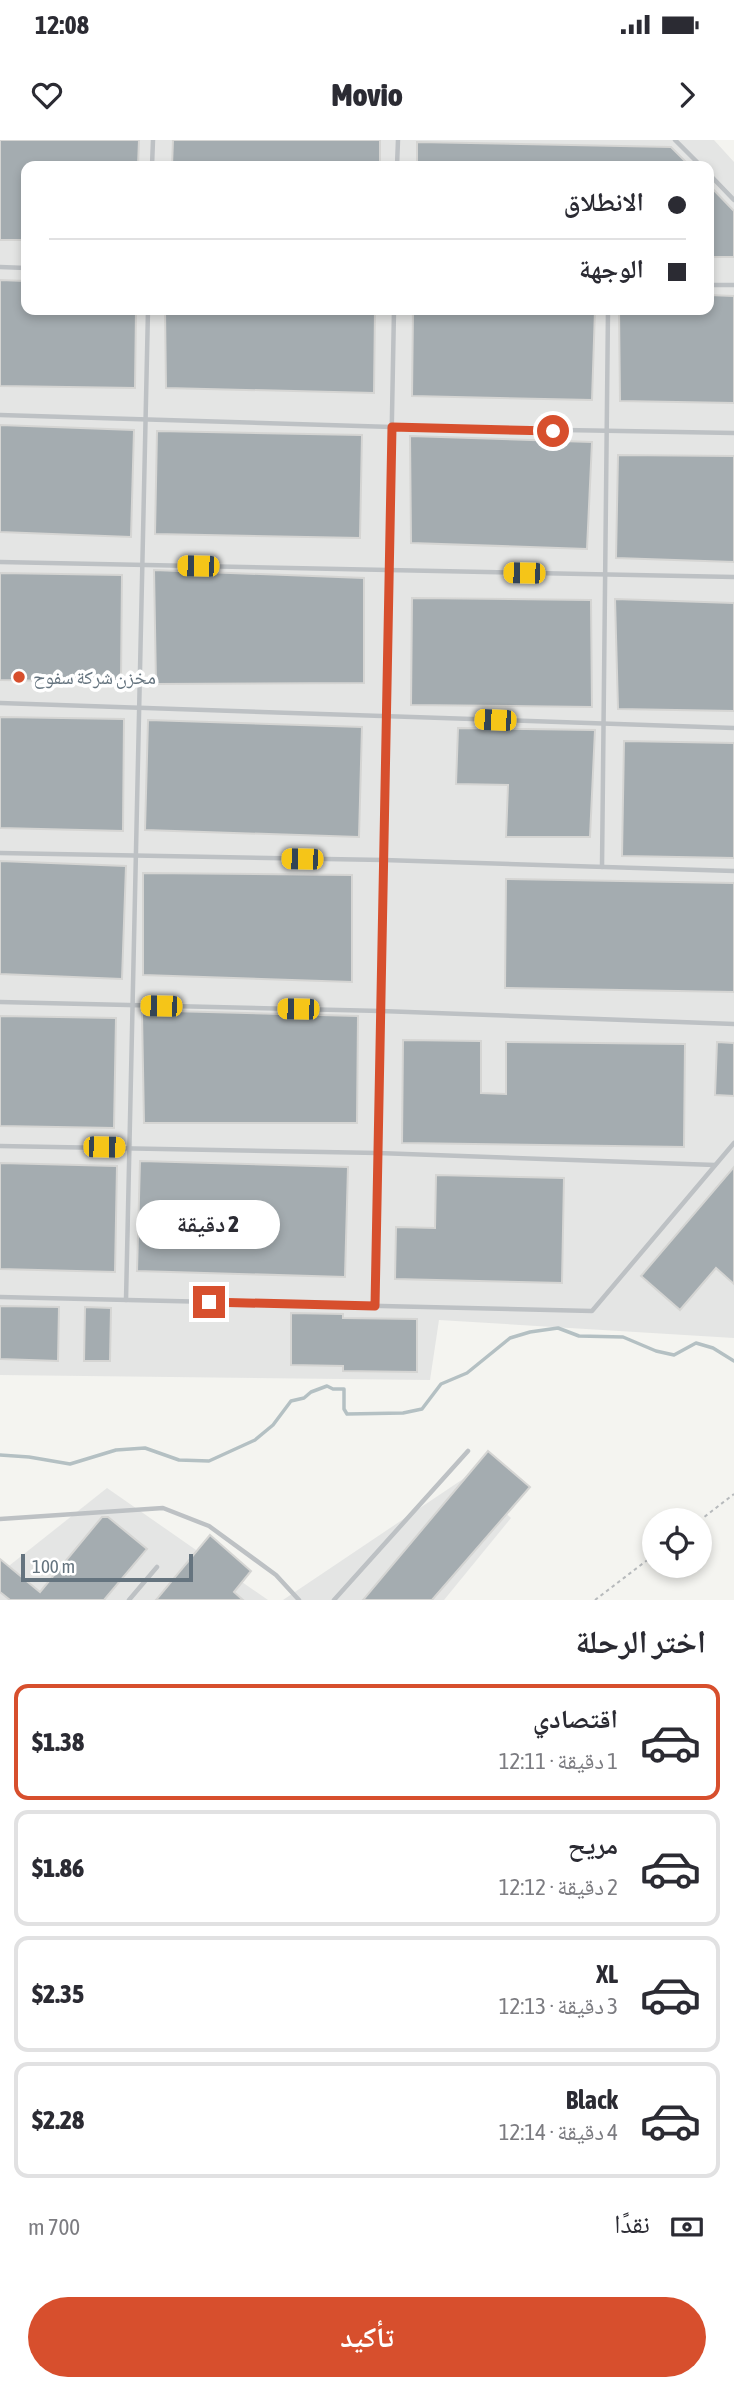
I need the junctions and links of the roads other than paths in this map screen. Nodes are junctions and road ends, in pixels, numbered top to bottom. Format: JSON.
{"nodes":[{"id":1,"x":153,"y":140,"type":"edge"},
{"id":2,"x":398,"y":140,"type":"edge"},
{"id":3,"x":675,"y":140,"type":"edge"},
{"id":4,"x":152,"y":161,"type":"edge"},
{"id":5,"x":397,"y":161,"type":"edge"},
{"id":6,"x":696,"y":161,"type":"edge"},
{"id":7,"x":714,"y":179,"type":"edge"},
{"id":8,"x":734,"y":200,"type":"edge"},
{"id":9,"x":0,"y":267,"type":"edge"},
{"id":10,"x":21,"y":268,"type":"edge"},
{"id":11,"x":714,"y":285,"type":"edge"},
{"id":12,"x":734,"y":285,"type":"edge"},
{"id":13,"x":148,"y":315,"type":"edge"},
{"id":14,"x":394,"y":315,"type":"edge"},
{"id":15,"x":608,"y":315,"type":"edge"},
{"id":16,"x":0,"y":415,"type":"edge"},
{"id":17,"x":146,"y":420,"type":"junction"},
{"id":18,"x":392,"y":427,"type":"junction"},
{"id":19,"x":606,"y":432,"type":"junction"},
{"id":20,"x":734,"y":433,"type":"edge"},
{"id":21,"x":0,"y":562,"type":"edge"},
{"id":22,"x":143,"y":565,"type":"junction"},
{"id":23,"x":390,"y":570,"type":"junction"},
{"id":24,"x":605,"y":575,"type":"junction"},
{"id":25,"x":734,"y":577,"type":"edge"},
{"id":26,"x":0,"y":703,"type":"edge"},
{"id":27,"x":140,"y":708,"type":"junction"},
{"id":28,"x":387,"y":716,"type":"junction"},
{"id":29,"x":603,"y":724,"type":"junction"},
{"id":30,"x":734,"y":728,"type":"edge"},
{"id":31,"x":0,"y":853,"type":"edge"},
{"id":32,"x":136,"y":855,"type":"junction"},
{"id":33,"x":384,"y":860,"type":"junction"},
{"id":34,"x":602,"y":867,"type":"junction"},
{"id":35,"x":734,"y":871,"type":"edge"},
{"id":36,"x":0,"y":1002,"type":"edge"},
{"id":37,"x":133,"y":1005,"type":"junction"},
{"id":38,"x":381,"y":1011,"type":"junction"},
{"id":39,"x":734,"y":1024,"type":"edge"},
{"id":40,"x":734,"y":1143,"type":"edge"},
{"id":41,"x":0,"y":1146,"type":"edge"},
{"id":42,"x":130,"y":1148,"type":"junction"},
{"id":43,"x":378,"y":1153,"type":"junction"},
{"id":44,"x":715,"y":1166,"type":"junction"},
{"id":45,"x":0,"y":1297,"type":"edge"},
{"id":46,"x":126,"y":1300,"type":"junction"},
{"id":47,"x":375,"y":1306,"type":"junction"},
{"id":48,"x":468,"y":1451,"type":"dead end"},
{"id":49,"x":1,"y":1520,"type":"edge"},
{"id":50,"x":157,"y":1567,"type":"dead end"},
{"id":51,"x":129,"y":1600,"type":"edge"},
{"id":52,"x":299,"y":1600,"type":"edge"},
{"id":53,"x":334,"y":1600,"type":"edge"}],
"edges":[{"from":1,"to":4,"type":"lane"},
{"from":2,"to":5,"type":"lane"},
{"from":3,"to":6,"type":"lane"},
{"from":7,"to":8,"type":"lane"},
{"from":9,"to":10,"type":"lane"},
{"from":11,"to":12,"type":"lane"},
{"from":13,"to":17,"type":"lane"},
{"from":14,"to":18,"type":"lane"},
{"from":15,"to":19,"type":"lane"},
{"from":16,"to":17,"type":"lane"},
{"from":17,"to":18,"type":"lane"},
{"from":17,"to":22,"type":"lane"},
{"from":18,"to":19,"type":"lane"},
{"from":18,"to":23,"type":"lane"},
{"from":19,"to":20,"type":"lane"},
{"from":19,"to":24,"type":"lane"},
{"from":21,"to":22,"type":"lane"},
{"from":22,"to":23,"type":"lane"},
{"from":22,"to":27,"type":"lane"},
{"from":23,"to":24,"type":"lane"},
{"from":23,"to":28,"type":"lane"},
{"from":24,"to":25,"type":"lane"},
{"from":24,"to":29,"type":"lane"},
{"from":26,"to":27,"type":"lane"},
{"from":27,"to":28,"type":"lane"},
{"from":27,"to":32,"type":"lane"},
{"from":28,"to":29,"type":"lane"},
{"from":28,"to":33,"type":"lane"},
{"from":29,"to":30,"type":"lane"},
{"from":29,"to":34,"type":"lane"},
{"from":31,"to":32,"type":"lane"},
{"from":32,"to":33,"type":"lane"},
{"from":32,"to":37,"type":"lane"},
{"from":33,"to":34,"type":"lane"},
{"from":33,"to":38,"type":"lane"},
{"from":34,"to":35,"type":"lane"},
{"from":36,"to":37,"type":"lane"},
{"from":37,"to":38,"type":"lane"},
{"from":37,"to":42,"type":"lane"},
{"from":38,"to":39,"type":"lane"},
{"from":38,"to":43,"type":"lane"},
{"from":40,"to":44,"type":"lane"},
{"from":41,"to":42,"type":"lane"},
{"from":42,"to":43,"type":"lane"},
{"from":42,"to":46,"type":"lane"},
{"from":43,"to":44,"type":"lane"},
{"from":43,"to":47,"type":"lane"},
{"from":44,"to":47,"type":"lane"},
{"from":45,"to":46,"type":"lane"},
{"from":46,"to":47,"type":"lane"},
{"from":48,"to":53,"type":"lane"},
{"from":49,"to":52,"type":"lane"},
{"from":50,"to":51,"type":"lane"}]}
